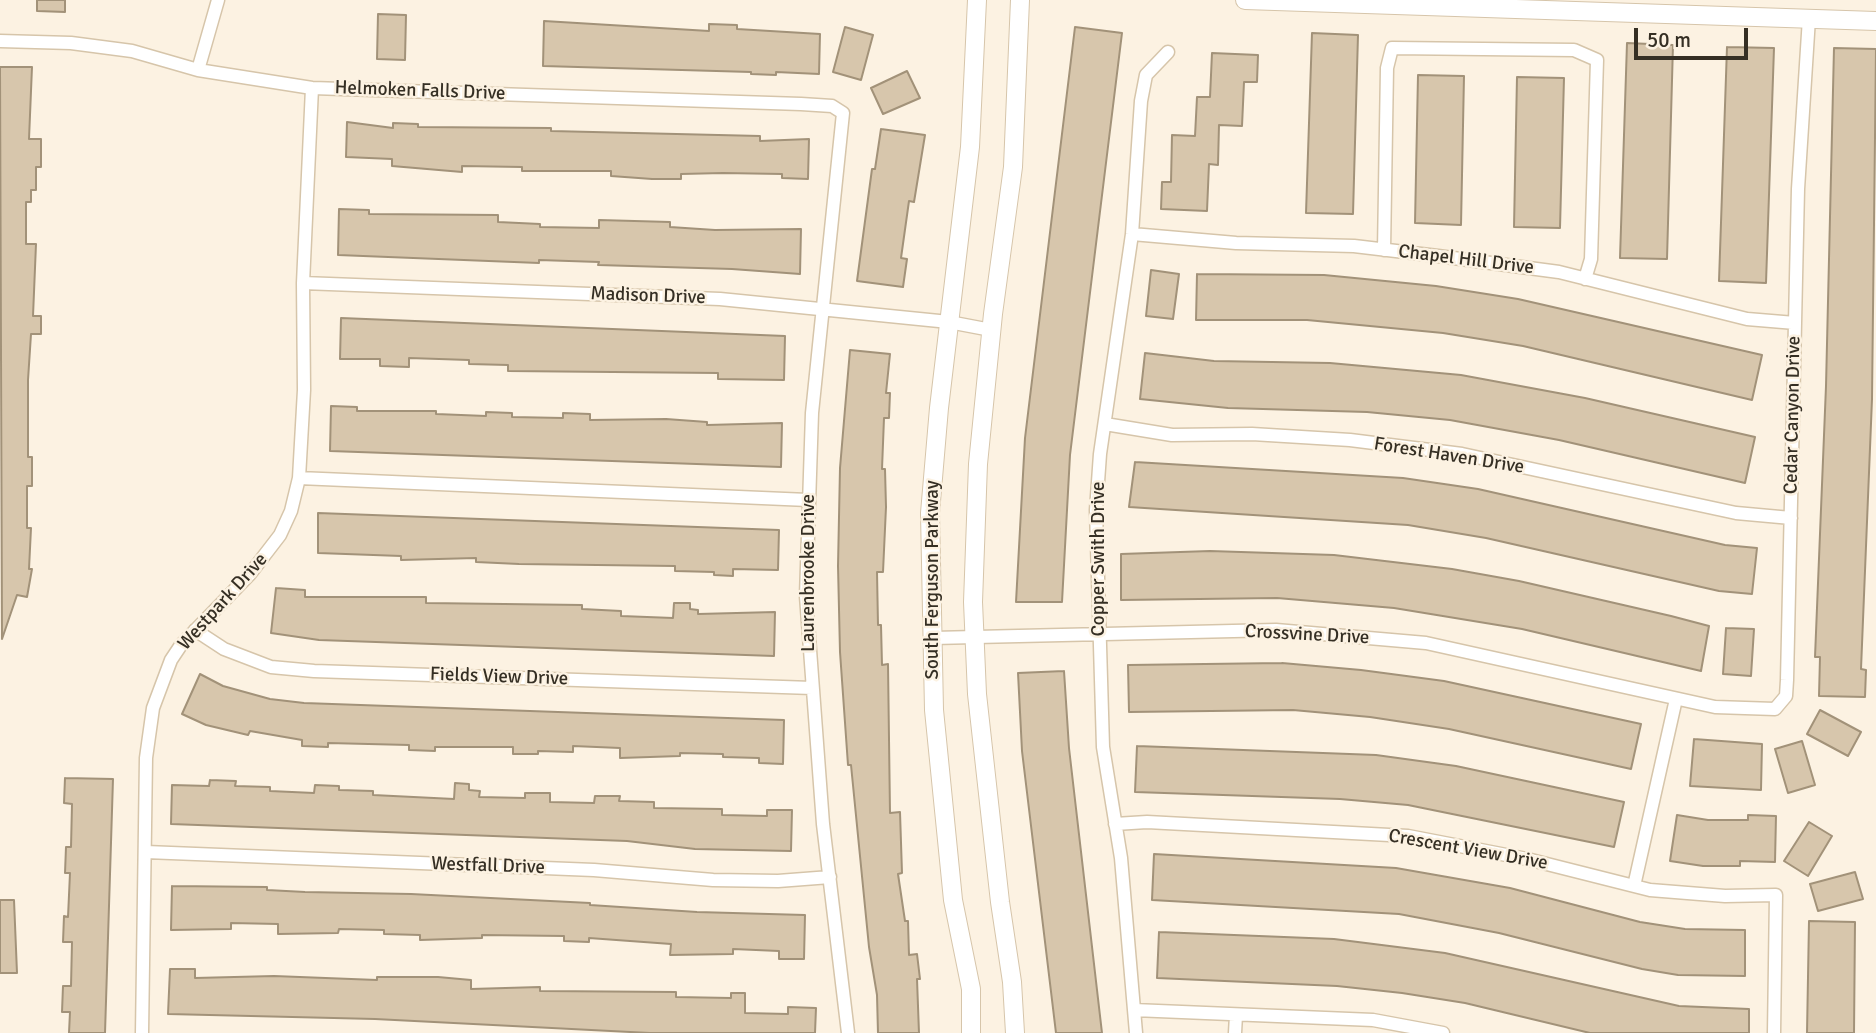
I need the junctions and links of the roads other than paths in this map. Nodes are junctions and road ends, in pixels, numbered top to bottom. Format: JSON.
{"nodes":[{"id":1,"x":218,"y":0,"type":"edge"},
{"id":2,"x":977,"y":0,"type":"edge"},
{"id":3,"x":1020,"y":0,"type":"edge"},
{"id":4,"x":1244,"y":0,"type":"edge"},
{"id":5,"x":1365,"y":2,"type":"edge"},
{"id":6,"x":1809,"y":18,"type":"junction"},
{"id":7,"x":1876,"y":21,"type":"edge"},
{"id":8,"x":0,"y":41,"type":"edge"},
{"id":9,"x":1168,"y":52,"type":"dead end"},
{"id":10,"x":198,"y":70,"type":"junction"},
{"id":11,"x":312,"y":88,"type":"junction"},
{"id":12,"x":843,"y":113,"type":"joint"},
{"id":13,"x":1132,"y":234,"type":"junction"},
{"id":14,"x":1384,"y":250,"type":"junction"},
{"id":15,"x":1585,"y":279,"type":"junction"},
{"id":16,"x":303,"y":283,"type":"junction"},
{"id":17,"x":822,"y":308,"type":"junction"},
{"id":18,"x":950,"y":322,"type":"junction"},
{"id":19,"x":1795,"y":323,"type":"junction"},
{"id":20,"x":991,"y":330,"type":"junction"},
{"id":21,"x":1105,"y":424,"type":"junction"},
{"id":22,"x":299,"y":478,"type":"junction"},
{"id":23,"x":808,"y":500,"type":"junction"},
{"id":24,"x":1791,"y":518,"type":"junction"},
{"id":25,"x":195,"y":630,"type":"junction"},
{"id":26,"x":1099,"y":636,"type":"junction"},
{"id":27,"x":933,"y":638,"type":"junction"},
{"id":28,"x":975,"y":638,"type":"junction"},
{"id":29,"x":812,"y":688,"type":"junction"},
{"id":30,"x":1676,"y":699,"type":"junction"},
{"id":31,"x":1115,"y":824,"type":"junction"},
{"id":32,"x":146,"y":852,"type":"junction"},
{"id":33,"x":830,"y":877,"type":"junction"},
{"id":34,"x":1634,"y":886,"type":"junction"},
{"id":35,"x":1134,"y":1010,"type":"junction"},
{"id":36,"x":1236,"y":1015,"type":"junction"},
{"id":37,"x":142,"y":1033,"type":"edge"},
{"id":38,"x":848,"y":1033,"type":"edge"},
{"id":39,"x":971,"y":1033,"type":"edge"},
{"id":40,"x":1015,"y":1033,"type":"edge"},
{"id":41,"x":1136,"y":1033,"type":"edge"},
{"id":42,"x":1235,"y":1033,"type":"edge"},
{"id":43,"x":1444,"y":1033,"type":"edge"},
{"id":44,"x":1774,"y":1033,"type":"edge"}],
"edges":[{"from":1,"to":10,"type":"street"},
{"from":2,"to":18,"type":"street","name":"South Ferguson Parkway"},
{"from":3,"to":20,"type":"street"},
{"from":4,"to":5,"type":"street"},
{"from":5,"to":6,"type":"street"},
{"from":6,"to":7,"type":"street"},
{"from":6,"to":19,"type":"street","name":"Cedar Canyon Drive"},
{"from":8,"to":10,"type":"street","name":"Helmoken Falls Drive"},
{"from":9,"to":13,"type":"street","name":"Copper Swith Drive"},
{"from":10,"to":11,"type":"street","name":"Helmoken Falls Drive"},
{"from":11,"to":12,"type":"street","name":"Helmoken Falls Drive"},
{"from":11,"to":16,"type":"street","name":"Westpark Drive"},
{"from":12,"to":17,"type":"street","name":"Laurenbrooke Drive"},
{"from":13,"to":14,"type":"street","name":"Chapel Hill Drive"},
{"from":13,"to":21,"type":"street","name":"Copper Swith Drive"},
{"from":14,"to":15,"type":"street","name":"Chapel Hill Drive"},
{"from":14,"to":15,"type":"street"},
{"from":15,"to":19,"type":"street","name":"Chapel Hill Drive"},
{"from":16,"to":17,"type":"street","name":"Madison Drive"},
{"from":16,"to":22,"type":"street","name":"Westpark Drive"},
{"from":17,"to":18,"type":"street","name":"Madison Drive"},
{"from":17,"to":23,"type":"street","name":"Laurenbrooke Drive"},
{"from":18,"to":20,"type":"street","name":"Madison Drive"},
{"from":18,"to":27,"type":"street","name":"South Ferguson Parkway"},
{"from":19,"to":24,"type":"street","name":"Cedar Canyon Drive"},
{"from":20,"to":28,"type":"street"},
{"from":21,"to":24,"type":"street","name":"Forest Haven Drive"},
{"from":21,"to":26,"type":"street","name":"Copper Swith Drive"},
{"from":22,"to":23,"type":"street"},
{"from":22,"to":25,"type":"street","name":"Westpark Drive"},
{"from":23,"to":29,"type":"street","name":"Laurenbrooke Drive"},
{"from":24,"to":30,"type":"street","name":"Cedar Canyon Drive"},
{"from":25,"to":29,"type":"street","name":"Fields View Drive"},
{"from":25,"to":32,"type":"street","name":"Westpark Drive"},
{"from":26,"to":28,"type":"street","name":"Crossvine Drive"},
{"from":26,"to":30,"type":"street","name":"Crossvine Drive"},
{"from":26,"to":31,"type":"street","name":"Copper Swith Drive"},
{"from":27,"to":28,"type":"street","name":"Crossvine Drive"},
{"from":27,"to":39,"type":"street","name":"South Ferguson Parkway"},
{"from":28,"to":40,"type":"street"},
{"from":29,"to":33,"type":"street","name":"Laurenbrooke Drive"},
{"from":30,"to":34,"type":"street"},
{"from":31,"to":34,"type":"street","name":"Crescent View Drive"},
{"from":31,"to":35,"type":"street","name":"Copper Swith Drive"},
{"from":32,"to":33,"type":"street","name":"Westfall Drive"},
{"from":32,"to":37,"type":"street","name":"Westpark Drive"},
{"from":33,"to":38,"type":"street","name":"Laurenbrooke Drive"},
{"from":34,"to":44,"type":"street","name":"Crescent View Drive"},
{"from":35,"to":36,"type":"street"},
{"from":35,"to":41,"type":"street","name":"Copper Swith Drive"},
{"from":36,"to":42,"type":"street"},
{"from":36,"to":43,"type":"street"}]}
